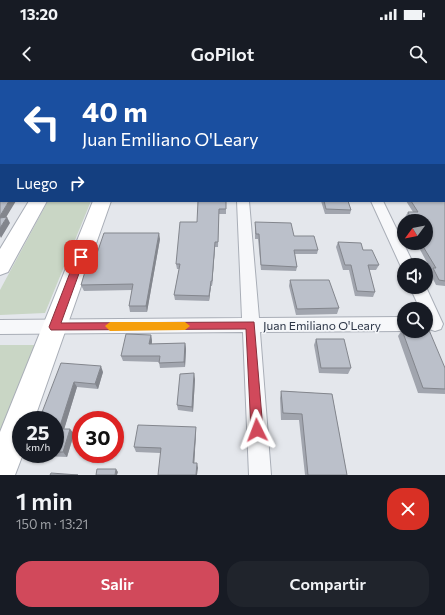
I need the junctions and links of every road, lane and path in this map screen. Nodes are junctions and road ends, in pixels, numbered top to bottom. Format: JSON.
{"nodes":[{"id":1,"x":37,"y":202,"type":"edge"},
{"id":2,"x":102,"y":202,"type":"edge"},
{"id":3,"x":243,"y":202,"type":"edge"},
{"id":4,"x":377,"y":202,"type":"edge"},
{"id":5,"x":404,"y":258,"type":"edge"},
{"id":6,"x":0,"y":267,"type":"edge"},
{"id":7,"x":421,"y":294,"type":"edge"},
{"id":8,"x":397,"y":324,"type":"edge"},
{"id":9,"x":435,"y":324,"type":"edge"},
{"id":10,"x":251,"y":325,"type":"junction"},
{"id":11,"x":0,"y":327,"type":"edge"},
{"id":12,"x":54,"y":327,"type":"junction"},
{"id":13,"x":0,"y":472,"type":"edge"},
{"id":14,"x":260,"y":475,"type":"edge"}],
"edges":[{"from":1,"to":6,"type":"main road"},
{"from":2,"to":12,"type":"main road"},
{"from":3,"to":10,"type":"street"},
{"from":4,"to":5,"type":"street"},
{"from":7,"to":9,"type":"street"},
{"from":8,"to":10,"type":"street","name":"Juan Emiliano O'Leary"},
{"from":10,"to":12,"type":"street","name":"Juan Emiliano O'Leary"},
{"from":10,"to":14,"type":"street"},
{"from":11,"to":12,"type":"street","name":"Juan Emiliano O'Leary"},
{"from":12,"to":13,"type":"main road"}]}
